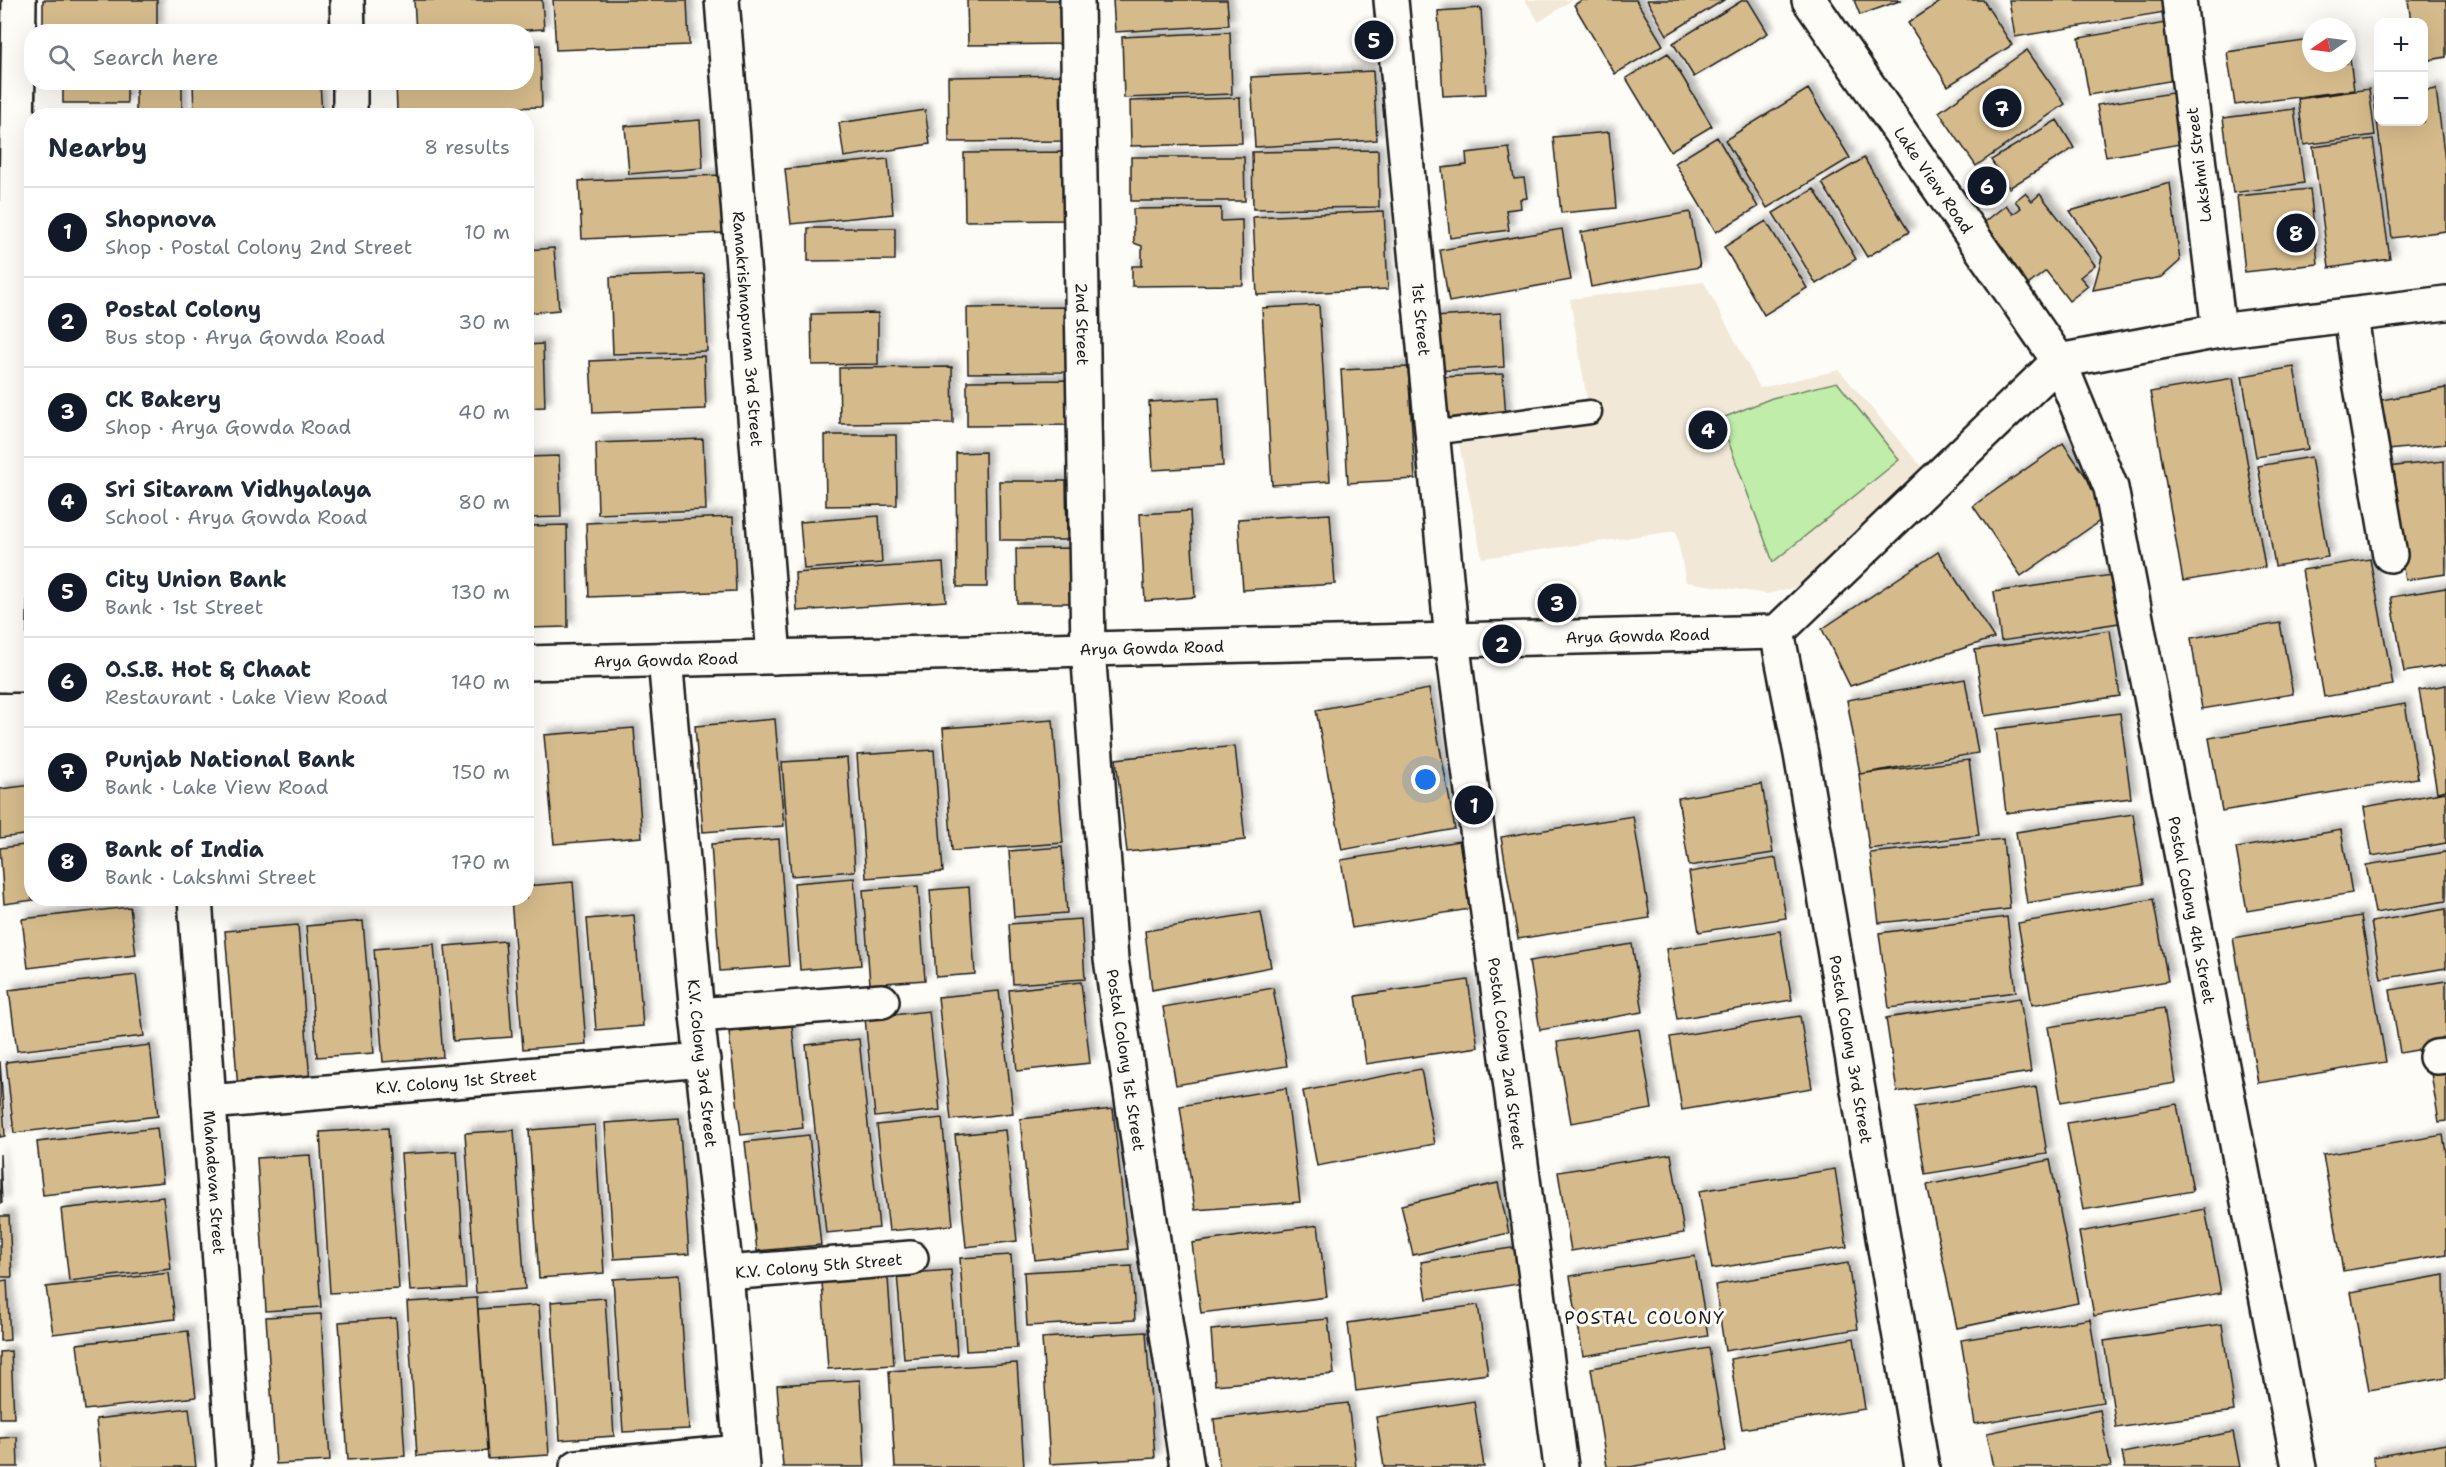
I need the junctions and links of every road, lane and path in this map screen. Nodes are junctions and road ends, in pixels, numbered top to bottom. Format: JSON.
{"nodes":[{"id":1,"x":19,"y":0,"type":"edge"},
{"id":2,"x":347,"y":0,"type":"edge"},
{"id":3,"x":722,"y":0,"type":"edge"},
{"id":4,"x":1077,"y":0,"type":"edge"},
{"id":5,"x":1391,"y":0,"type":"edge"},
{"id":6,"x":1809,"y":0,"type":"edge"},
{"id":7,"x":2179,"y":0,"type":"edge"},
{"id":8,"x":348,"y":24,"type":"edge"},
{"id":9,"x":350,"y":90,"type":"edge"},
{"id":10,"x":350,"y":108,"type":"edge"},
{"id":11,"x":2446,"y":303,"type":"edge"},
{"id":12,"x":2351,"y":315,"type":"junction"},
{"id":13,"x":2219,"y":331,"type":"junction"},
{"id":14,"x":2059,"y":361,"type":"junction"},
{"id":15,"x":1590,"y":412,"type":"dead end"},
{"id":16,"x":1432,"y":433,"type":"junction"},
{"id":17,"x":2390,"y":555,"type":"dead end"},
{"id":18,"x":1777,"y":632,"type":"junction"},
{"id":19,"x":1452,"y":640,"type":"junction"},
{"id":20,"x":1088,"y":649,"type":"junction"},
{"id":21,"x":774,"y":657,"type":"junction"},
{"id":22,"x":665,"y":659,"type":"junction"},
{"id":23,"x":534,"y":663,"type":"edge"},
{"id":24,"x":13,"y":675,"type":"edge"},
{"id":25,"x":196,"y":906,"type":"edge"},
{"id":26,"x":882,"y":1001,"type":"dead end"},
{"id":27,"x":697,"y":1015,"type":"junction"},
{"id":28,"x":703,"y":1060,"type":"junction"},
{"id":29,"x":209,"y":1102,"type":"junction"},
{"id":30,"x":911,"y":1258,"type":"dead end"},
{"id":31,"x":726,"y":1273,"type":"junction"},
{"id":32,"x":741,"y":1459,"type":"edge"},
{"id":33,"x":234,"y":1467,"type":"edge"},
{"id":34,"x":577,"y":1467,"type":"edge"},
{"id":35,"x":1186,"y":1467,"type":"edge"},
{"id":36,"x":1561,"y":1467,"type":"edge"},
{"id":37,"x":1922,"y":1467,"type":"edge"},
{"id":38,"x":2299,"y":1467,"type":"edge"}],
"edges":[{"from":1,"to":24,"type":"street"},
{"from":2,"to":8,"type":"street"},
{"from":3,"to":21,"type":"street","name":"Ramakrishnapuram 3rd Street"},
{"from":4,"to":20,"type":"street","name":"2nd Street"},
{"from":5,"to":16,"type":"street","name":"1st Street"},
{"from":6,"to":14,"type":"street","name":"Lake View Road"},
{"from":7,"to":13,"type":"street","name":"Lakshmi Street"},
{"from":9,"to":10,"type":"street"},
{"from":11,"to":12,"type":"street"},
{"from":12,"to":13,"type":"street"},
{"from":12,"to":17,"type":"street"},
{"from":13,"to":14,"type":"street"},
{"from":14,"to":18,"type":"street"},
{"from":14,"to":38,"type":"street","name":"Postal Colony 4th Street"},
{"from":15,"to":16,"type":"lane"},
{"from":16,"to":19,"type":"street","name":"1st Street"},
{"from":18,"to":19,"type":"street","name":"Arya Gowda Road"},
{"from":18,"to":37,"type":"street","name":"Postal Colony 3rd Street"},
{"from":19,"to":20,"type":"street","name":"Arya Gowda Road"},
{"from":19,"to":36,"type":"street","name":"Postal Colony 2nd Street"},
{"from":20,"to":21,"type":"street","name":"Arya Gowda Road"},
{"from":20,"to":35,"type":"street","name":"Postal Colony 1st Street"},
{"from":21,"to":22,"type":"street","name":"Arya Gowda Road"},
{"from":22,"to":23,"type":"street","name":"Arya Gowda Road"},
{"from":22,"to":27,"type":"street","name":"K.V. Colony 3rd Street"},
{"from":25,"to":29,"type":"street","name":"Mahadevan Street"},
{"from":26,"to":27,"type":"street"},
{"from":27,"to":28,"type":"street","name":"K.V. Colony 3rd Street"},
{"from":28,"to":29,"type":"street","name":"K.V. Colony 1st Street"},
{"from":28,"to":31,"type":"street","name":"K.V. Colony 3rd Street"},
{"from":29,"to":33,"type":"street","name":"Mahadevan Street"},
{"from":30,"to":31,"type":"street","name":"K.V. Colony 5th Street"},
{"from":31,"to":32,"type":"street","name":"K.V. Colony 3rd Street"},
{"from":32,"to":34,"type":"street"}]}
